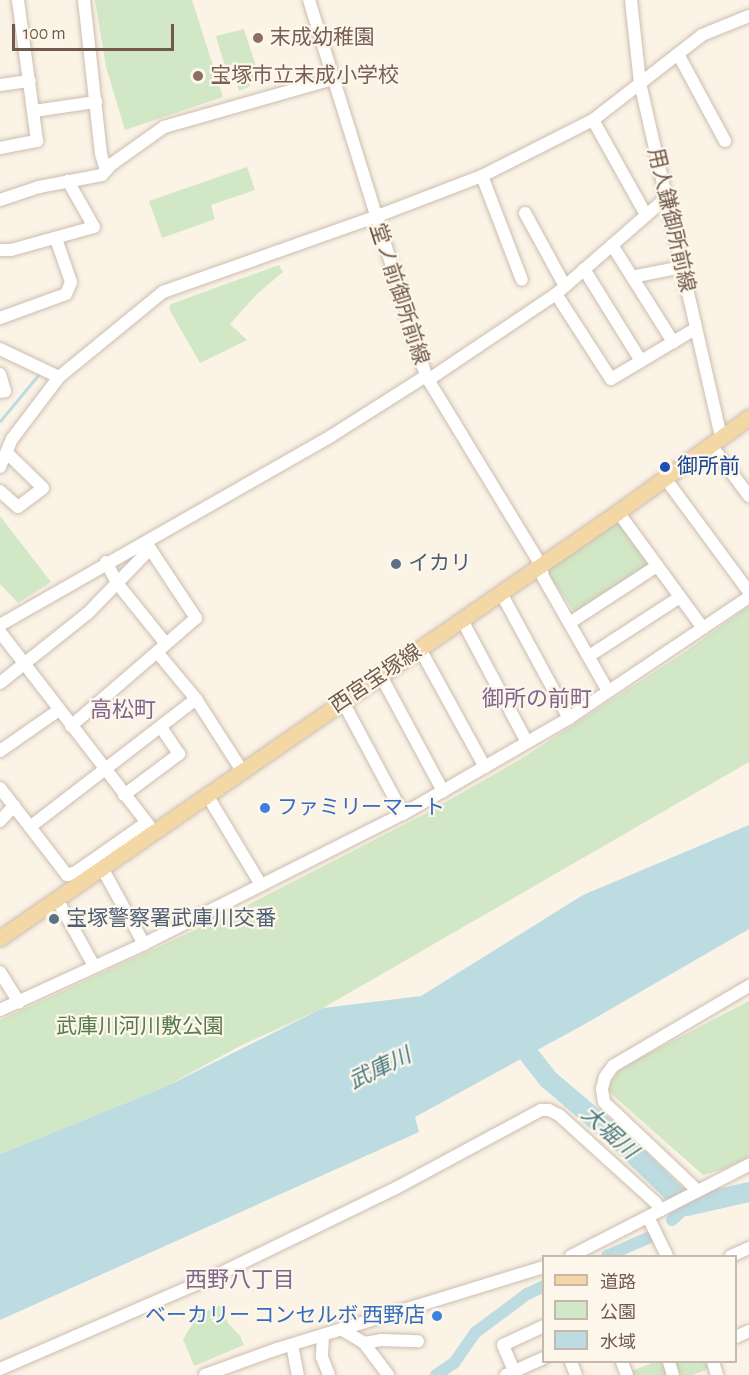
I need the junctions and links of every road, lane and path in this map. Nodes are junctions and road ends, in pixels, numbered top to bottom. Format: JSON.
{"nodes":[{"id":1,"x":18,"y":0,"type":"edge"},
{"id":2,"x":84,"y":0,"type":"edge"},
{"id":3,"x":309,"y":0,"type":"edge"},
{"id":4,"x":631,"y":0,"type":"edge"},
{"id":5,"x":748,"y":20,"type":"edge"},
{"id":6,"x":678,"y":54,"type":"junction"},
{"id":7,"x":333,"y":79,"type":"junction"},
{"id":8,"x":30,"y":81,"type":"junction"},
{"id":9,"x":640,"y":83,"type":"junction"},
{"id":10,"x":0,"y":85,"type":"edge"},
{"id":11,"x":96,"y":102,"type":"junction"},
{"id":12,"x":34,"y":111,"type":"junction"},
{"id":13,"x":593,"y":120,"type":"junction"},
{"id":14,"x":725,"y":141,"type":"dead end"},
{"id":15,"x":0,"y":148,"type":"edge"},
{"id":16,"x":106,"y":170,"type":"junction"},
{"id":17,"x":482,"y":176,"type":"junction"},
{"id":18,"x":68,"y":182,"type":"junction"},
{"id":19,"x":665,"y":199,"type":"junction"},
{"id":20,"x":0,"y":200,"type":"edge"},
{"id":21,"x":525,"y":213,"type":"dead end"},
{"id":22,"x":646,"y":215,"type":"junction"},
{"id":23,"x":375,"y":217,"type":"junction"},
{"id":24,"x":56,"y":239,"type":"junction"},
{"id":25,"x":612,"y":245,"type":"junction"},
{"id":26,"x":0,"y":250,"type":"edge"},
{"id":27,"x":681,"y":267,"type":"junction"},
{"id":28,"x":584,"y":269,"type":"junction"},
{"id":29,"x":632,"y":277,"type":"junction"},
{"id":30,"x":522,"y":280,"type":"dead end"},
{"id":31,"x":560,"y":290,"type":"junction"},
{"id":32,"x":0,"y":318,"type":"edge"},
{"id":33,"x":695,"y":329,"type":"junction"},
{"id":34,"x":673,"y":342,"type":"junction"},
{"id":35,"x":0,"y":349,"type":"edge"},
{"id":36,"x":641,"y":362,"type":"junction"},
{"id":37,"x":0,"y":374,"type":"edge"},
{"id":38,"x":60,"y":377,"type":"junction"},
{"id":39,"x":427,"y":378,"type":"junction"},
{"id":40,"x":0,"y":393,"type":"edge"},
{"id":41,"x":749,"y":417,"type":"edge"},
{"id":42,"x":716,"y":442,"type":"junction"},
{"id":43,"x":7,"y":453,"type":"junction"},
{"id":44,"x":0,"y":467,"type":"edge"},
{"id":45,"x":665,"y":478,"type":"junction"},
{"id":46,"x":0,"y":491,"type":"edge"},
{"id":47,"x":749,"y":496,"type":"edge"},
{"id":48,"x":618,"y":512,"type":"junction"},
{"id":49,"x":148,"y":545,"type":"junction"},
{"id":50,"x":106,"y":562,"type":"junction"},
{"id":51,"x":541,"y":565,"type":"junction"},
{"id":52,"x":657,"y":566,"type":"junction"},
{"id":53,"x":117,"y":583,"type":"junction"},
{"id":54,"x":501,"y":593,"type":"junction"},
{"id":55,"x":749,"y":595,"type":"edge"},
{"id":56,"x":680,"y":597,"type":"junction"},
{"id":57,"x":462,"y":620,"type":"junction"},
{"id":58,"x":571,"y":622,"type":"junction"},
{"id":59,"x":0,"y":625,"type":"edge"},
{"id":60,"x":703,"y":628,"type":"junction"},
{"id":61,"x":0,"y":632,"type":"edge"},
{"id":62,"x":161,"y":648,"type":"junction"},
{"id":63,"x":420,"y":649,"type":"junction"},
{"id":64,"x":589,"y":656,"type":"junction"},
{"id":65,"x":24,"y":664,"type":"junction"},
{"id":66,"x":381,"y":676,"type":"junction"},
{"id":67,"x":0,"y":682,"type":"edge"},
{"id":68,"x":608,"y":691,"type":"junction"},
{"id":69,"x":196,"y":699,"type":"junction"},
{"id":70,"x":343,"y":702,"type":"junction"},
{"id":71,"x":59,"y":710,"type":"junction"},
{"id":72,"x":569,"y":718,"type":"junction"},
{"id":73,"x":71,"y":726,"type":"junction"},
{"id":74,"x":161,"y":727,"type":"junction"},
{"id":75,"x":527,"y":742,"type":"junction"},
{"id":76,"x":0,"y":751,"type":"edge"},
{"id":77,"x":485,"y":767,"type":"junction"},
{"id":78,"x":241,"y":769,"type":"junction"},
{"id":79,"x":106,"y":771,"type":"junction"},
{"id":80,"x":0,"y":788,"type":"edge"},
{"id":81,"x":443,"y":791,"type":"junction"},
{"id":82,"x":124,"y":795,"type":"junction"},
{"id":83,"x":207,"y":795,"type":"junction"},
{"id":84,"x":14,"y":806,"type":"junction"},
{"id":85,"x":403,"y":814,"type":"junction"},
{"id":86,"x":0,"y":821,"type":"edge"},
{"id":87,"x":30,"y":827,"type":"junction"},
{"id":88,"x":150,"y":827,"type":"junction"},
{"id":89,"x":102,"y":868,"type":"junction"},
{"id":90,"x":261,"y":885,"type":"junction"},
{"id":91,"x":57,"y":899,"type":"junction"},
{"id":92,"x":0,"y":938,"type":"edge"},
{"id":93,"x":144,"y":944,"type":"junction"},
{"id":94,"x":94,"y":966,"type":"junction"},
{"id":95,"x":0,"y":972,"type":"edge"},
{"id":96,"x":749,"y":986,"type":"edge"},
{"id":97,"x":19,"y":1002,"type":"junction"},
{"id":98,"x":0,"y":1010,"type":"edge"},
{"id":99,"x":749,"y":1166,"type":"edge"},
{"id":100,"x":696,"y":1190,"type":"junction"},
{"id":101,"x":663,"y":1209,"type":"junction"},
{"id":102,"x":648,"y":1217,"type":"junction"},
{"id":103,"x":749,"y":1248,"type":"edge"},
{"id":104,"x":574,"y":1255,"type":"edge"},
{"id":105,"x":666,"y":1255,"type":"edge"},
{"id":106,"x":735,"y":1255,"type":"edge"},
{"id":107,"x":542,"y":1267,"type":"edge"},
{"id":108,"x":542,"y":1326,"type":"edge"},
{"id":109,"x":341,"y":1329,"type":"junction"},
{"id":110,"x":323,"y":1335,"type":"junction"},
{"id":111,"x":418,"y":1341,"type":"dead end"},
{"id":112,"x":364,"y":1343,"type":"junction"},
{"id":113,"x":292,"y":1345,"type":"junction"},
{"id":114,"x":542,"y":1358,"type":"edge"},
{"id":115,"x":0,"y":1369,"type":"edge"},
{"id":116,"x":510,"y":1373,"type":"edge"},
{"id":117,"x":205,"y":1375,"type":"edge"},
{"id":118,"x":298,"y":1375,"type":"edge"},
{"id":119,"x":329,"y":1375,"type":"edge"},
{"id":120,"x":388,"y":1375,"type":"edge"}],
"edges":[{"from":1,"to":8,"type":"street"},
{"from":2,"to":11,"type":"street"},
{"from":3,"to":7,"type":"street","name":"堂ノ前御所前線"},
{"from":4,"to":9,"type":"street","name":"用人鎌御所前線"},
{"from":5,"to":6,"type":"street"},
{"from":6,"to":9,"type":"street"},
{"from":6,"to":14,"type":"street"},
{"from":7,"to":16,"type":"street"},
{"from":7,"to":23,"type":"street","name":"堂ノ前御所前線"},
{"from":8,"to":10,"type":"street"},
{"from":8,"to":12,"type":"street"},
{"from":9,"to":13,"type":"street"},
{"from":9,"to":19,"type":"street","name":"用人鎌御所前線"},
{"from":11,"to":12,"type":"street"},
{"from":11,"to":16,"type":"street"},
{"from":12,"to":15,"type":"street"},
{"from":13,"to":17,"type":"street"},
{"from":13,"to":22,"type":"street"},
{"from":16,"to":18,"type":"street"},
{"from":17,"to":23,"type":"street"},
{"from":17,"to":30,"type":"street"},
{"from":18,"to":20,"type":"street"},
{"from":18,"to":24,"type":"street"},
{"from":19,"to":22,"type":"street"},
{"from":19,"to":27,"type":"street","name":"用人鎌御所前線"},
{"from":21,"to":31,"type":"street"},
{"from":22,"to":25,"type":"street"},
{"from":23,"to":38,"type":"street"},
{"from":23,"to":39,"type":"street","name":"堂ノ前御所前線"},
{"from":24,"to":26,"type":"street"},
{"from":24,"to":32,"type":"street"},
{"from":25,"to":28,"type":"street"},
{"from":25,"to":29,"type":"street"},
{"from":27,"to":29,"type":"street"},
{"from":27,"to":33,"type":"street","name":"用人鎌御所前線"},
{"from":28,"to":31,"type":"street"},
{"from":28,"to":36,"type":"street"},
{"from":29,"to":34,"type":"street"},
{"from":31,"to":36,"type":"street"},
{"from":31,"to":39,"type":"street"},
{"from":33,"to":34,"type":"street"},
{"from":33,"to":42,"type":"street","name":"用人鎌御所前線"},
{"from":34,"to":36,"type":"street"},
{"from":35,"to":38,"type":"street"},
{"from":37,"to":40,"type":"street"},
{"from":38,"to":43,"type":"street"},
{"from":39,"to":49,"type":"street"},
{"from":39,"to":51,"type":"street","name":"堂ノ前御所前線"},
{"from":41,"to":42,"type":"main road","name":"西宮宝塚線"},
{"from":42,"to":45,"type":"main road","name":"西宮宝塚線"},
{"from":42,"to":47,"type":"street"},
{"from":43,"to":44,"type":"street"},
{"from":43,"to":46,"type":"street"},
{"from":45,"to":48,"type":"main road","name":"西宮宝塚線"},
{"from":45,"to":55,"type":"street"},
{"from":48,"to":51,"type":"main road","name":"西宮宝塚線"},
{"from":48,"to":52,"type":"street"},
{"from":49,"to":50,"type":"street"},
{"from":49,"to":53,"type":"street"},
{"from":49,"to":62,"type":"street"},
{"from":50,"to":53,"type":"street"},
{"from":50,"to":59,"type":"street"},
{"from":51,"to":54,"type":"main road","name":"西宮宝塚線"},
{"from":51,"to":58,"type":"street","name":"堂ノ前御所前線"},
{"from":52,"to":56,"type":"street"},
{"from":52,"to":58,"type":"street"},
{"from":53,"to":62,"type":"street"},
{"from":53,"to":65,"type":"street"},
{"from":54,"to":57,"type":"main road","name":"西宮宝塚線"},
{"from":54,"to":72,"type":"street"},
{"from":55,"to":60,"type":"street"},
{"from":56,"to":60,"type":"street"},
{"from":56,"to":64,"type":"street"},
{"from":57,"to":63,"type":"main road","name":"西宮宝塚線"},
{"from":57,"to":75,"type":"street"},
{"from":58,"to":64,"type":"street","name":"堂ノ前御所前線"},
{"from":60,"to":68,"type":"street"},
{"from":61,"to":65,"type":"street"},
{"from":62,"to":69,"type":"street"},
{"from":62,"to":73,"type":"street"},
{"from":63,"to":66,"type":"main road","name":"西宮宝塚線"},
{"from":63,"to":77,"type":"street"},
{"from":64,"to":68,"type":"street","name":"堂ノ前御所前線"},
{"from":65,"to":67,"type":"street"},
{"from":65,"to":71,"type":"street"},
{"from":66,"to":70,"type":"main road","name":"西宮宝塚線"},
{"from":66,"to":81,"type":"street"},
{"from":68,"to":72,"type":"street"},
{"from":69,"to":74,"type":"street"},
{"from":69,"to":78,"type":"street"},
{"from":70,"to":78,"type":"main road","name":"西宮宝塚線"},
{"from":70,"to":85,"type":"street"},
{"from":71,"to":73,"type":"street"},
{"from":71,"to":76,"type":"street"},
{"from":72,"to":75,"type":"street"},
{"from":73,"to":79,"type":"street"},
{"from":74,"to":79,"type":"street"},
{"from":74,"to":82,"type":"street"},
{"from":75,"to":77,"type":"street"},
{"from":77,"to":81,"type":"street"},
{"from":78,"to":83,"type":"main road","name":"西宮宝塚線"},
{"from":79,"to":82,"type":"street"},
{"from":79,"to":87,"type":"street"},
{"from":80,"to":84,"type":"street"},
{"from":81,"to":85,"type":"street"},
{"from":82,"to":88,"type":"street"},
{"from":83,"to":88,"type":"main road","name":"西宮宝塚線"},
{"from":83,"to":90,"type":"street"},
{"from":84,"to":86,"type":"street"},
{"from":84,"to":87,"type":"street"},
{"from":85,"to":90,"type":"street"},
{"from":87,"to":88,"type":"street"},
{"from":88,"to":89,"type":"main road","name":"西宮宝塚線"},
{"from":89,"to":91,"type":"main road","name":"西宮宝塚線"},
{"from":89,"to":93,"type":"street"},
{"from":90,"to":93,"type":"street"},
{"from":91,"to":92,"type":"main road","name":"西宮宝塚線"},
{"from":91,"to":94,"type":"street"},
{"from":93,"to":94,"type":"street"},
{"from":94,"to":97,"type":"street"},
{"from":95,"to":97,"type":"street"},
{"from":96,"to":100,"type":"street"},
{"from":97,"to":98,"type":"street"},
{"from":99,"to":100,"type":"street"},
{"from":100,"to":101,"type":"street"},
{"from":101,"to":102,"type":"street"},
{"from":101,"to":115,"type":"street"},
{"from":102,"to":104,"type":"street"},
{"from":102,"to":105,"type":"street"},
{"from":103,"to":106,"type":"street"},
{"from":107,"to":109,"type":"street"},
{"from":108,"to":116,"type":"street"},
{"from":109,"to":110,"type":"street"},
{"from":109,"to":112,"type":"street"},
{"from":110,"to":113,"type":"street"},
{"from":110,"to":119,"type":"street"},
{"from":111,"to":112,"type":"street"},
{"from":112,"to":120,"type":"street"},
{"from":113,"to":117,"type":"street"},
{"from":113,"to":118,"type":"street"},
{"from":114,"to":116,"type":"street"}]}
